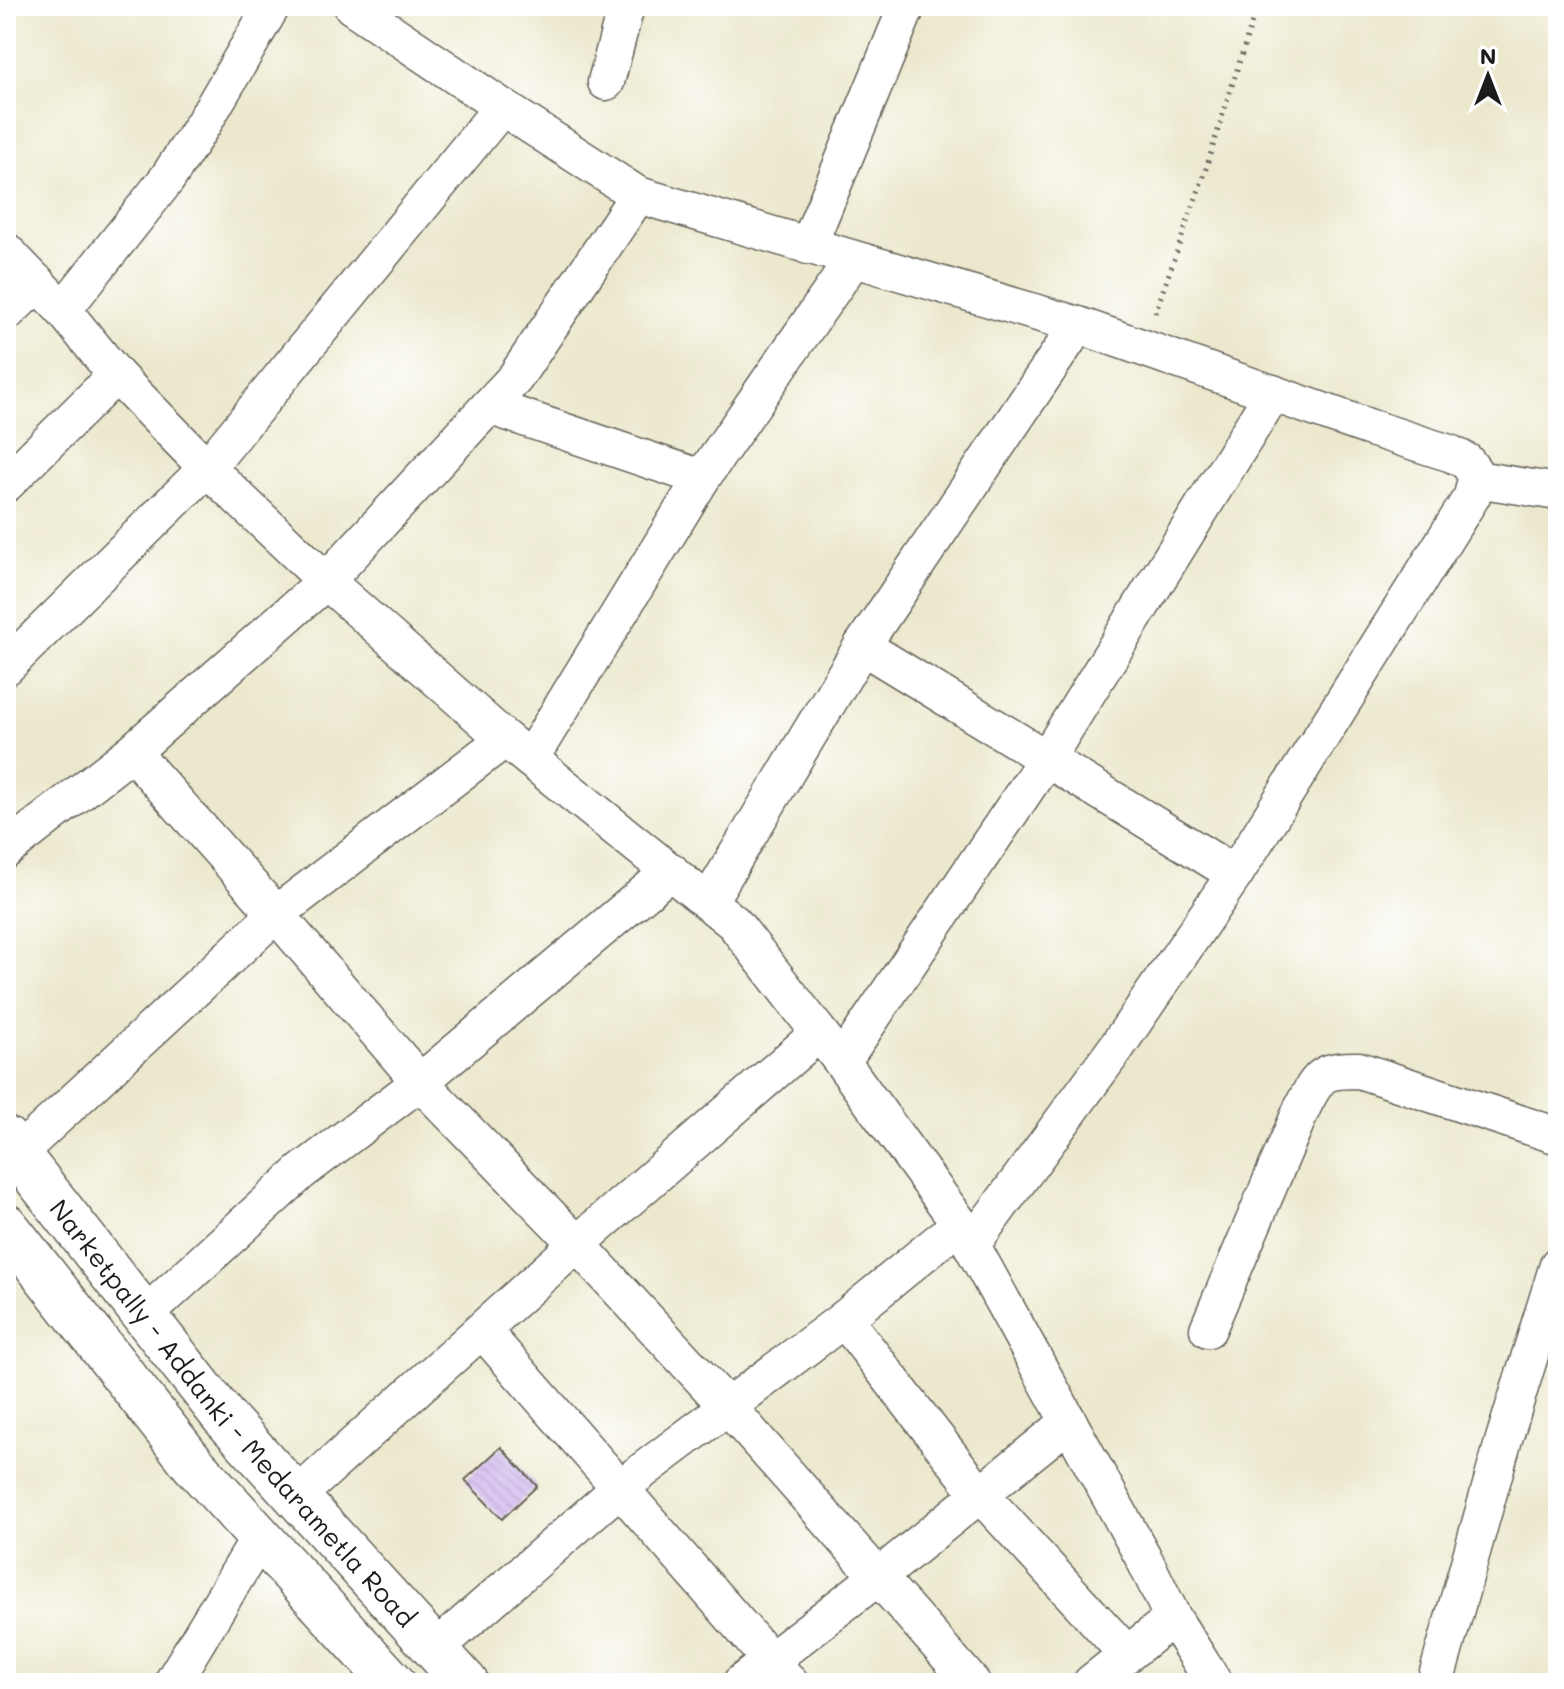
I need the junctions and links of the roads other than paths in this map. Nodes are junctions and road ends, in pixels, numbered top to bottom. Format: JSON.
{"nodes":[{"id":1,"x":272,"y":6,"type":"edge"},
{"id":2,"x":352,"y":6,"type":"edge"},
{"id":3,"x":626,"y":6,"type":"edge"},
{"id":4,"x":907,"y":6,"type":"edge"},
{"id":5,"x":606,"y":82,"type":"dead end"},
{"id":6,"x":502,"y":107,"type":"junction"},
{"id":7,"x":638,"y":195,"type":"junction"},
{"id":8,"x":808,"y":246,"type":"junction"},
{"id":9,"x":6,"y":251,"type":"edge"},
{"id":10,"x":853,"y":260,"type":"junction"},
{"id":11,"x":38,"y":283,"type":"junction"},
{"id":12,"x":63,"y":310,"type":"junction"},
{"id":13,"x":6,"y":313,"type":"edge"},
{"id":14,"x":1078,"y":325,"type":"junction"},
{"id":15,"x":116,"y":375,"type":"junction"},
{"id":16,"x":1273,"y":393,"type":"junction"},
{"id":17,"x":489,"y":406,"type":"junction"},
{"id":18,"x":207,"y":468,"type":"junction"},
{"id":19,"x":702,"y":478,"type":"junction"},
{"id":20,"x":1476,"y":479,"type":"junction"},
{"id":21,"x":6,"y":484,"type":"edge"},
{"id":22,"x":1558,"y":492,"type":"edge"},
{"id":23,"x":326,"y":581,"type":"junction"},
{"id":24,"x":862,"y":646,"type":"junction"},
{"id":25,"x":6,"y":667,"type":"edge"},
{"id":26,"x":517,"y":749,"type":"junction"},
{"id":27,"x":132,"y":752,"type":"junction"},
{"id":28,"x":1047,"y":758,"type":"junction"},
{"id":29,"x":6,"y":850,"type":"edge"},
{"id":30,"x":671,"y":871,"type":"junction"},
{"id":31,"x":1235,"y":874,"type":"junction"},
{"id":32,"x":709,"y":901,"type":"junction"},
{"id":33,"x":276,"y":914,"type":"junction"},
{"id":34,"x":819,"y":1033,"type":"junction"},
{"id":35,"x":842,"y":1062,"type":"junction"},
{"id":36,"x":420,"y":1082,"type":"junction"},
{"id":37,"x":1558,"y":1136,"type":"edge"},
{"id":38,"x":12,"y":1147,"type":"edge"},
{"id":39,"x":6,"y":1226,"type":"edge"},
{"id":40,"x":966,"y":1234,"type":"junction"},
{"id":41,"x":577,"y":1244,"type":"junction"},
{"id":42,"x":1558,"y":1265,"type":"edge"},
{"id":43,"x":144,"y":1316,"type":"junction"},
{"id":44,"x":844,"y":1319,"type":"junction"},
{"id":45,"x":1208,"y":1329,"type":"dead end"},
{"id":46,"x":483,"y":1331,"type":"junction"},
{"id":47,"x":727,"y":1406,"type":"junction"},
{"id":48,"x":1069,"y":1422,"type":"junction"},
{"id":49,"x":621,"y":1487,"type":"junction"},
{"id":50,"x":979,"y":1493,"type":"junction"},
{"id":51,"x":297,"y":1496,"type":"junction"},
{"id":52,"x":260,"y":1537,"type":"junction"},
{"id":53,"x":878,"y":1577,"type":"junction"},
{"id":54,"x":1173,"y":1618,"type":"junction"},
{"id":55,"x":435,"y":1649,"type":"junction"},
{"id":56,"x":1127,"y":1654,"type":"junction"},
{"id":57,"x":781,"y":1672,"type":"edge"},
{"id":58,"x":172,"y":1683,"type":"edge"},
{"id":59,"x":393,"y":1683,"type":"edge"},
{"id":60,"x":466,"y":1683,"type":"edge"},
{"id":61,"x":741,"y":1683,"type":"edge"},
{"id":62,"x":972,"y":1683,"type":"edge"},
{"id":63,"x":1091,"y":1683,"type":"edge"},
{"id":64,"x":1214,"y":1683,"type":"edge"},
{"id":65,"x":1435,"y":1683,"type":"edge"}],
"edges":[{"from":1,"to":12,"type":"street"},
{"from":2,"to":6,"type":"street"},
{"from":3,"to":5,"type":"street"},
{"from":4,"to":8,"type":"street"},
{"from":6,"to":7,"type":"street"},
{"from":6,"to":18,"type":"street"},
{"from":7,"to":8,"type":"street"},
{"from":7,"to":17,"type":"street"},
{"from":8,"to":10,"type":"street"},
{"from":9,"to":11,"type":"street"},
{"from":10,"to":14,"type":"street"},
{"from":10,"to":19,"type":"street"},
{"from":11,"to":12,"type":"street"},
{"from":11,"to":13,"type":"street"},
{"from":12,"to":15,"type":"street"},
{"from":14,"to":16,"type":"street"},
{"from":14,"to":24,"type":"street"},
{"from":15,"to":18,"type":"street"},
{"from":15,"to":21,"type":"street"},
{"from":16,"to":20,"type":"street"},
{"from":16,"to":28,"type":"street"},
{"from":17,"to":19,"type":"street"},
{"from":17,"to":23,"type":"street"},
{"from":18,"to":23,"type":"street"},
{"from":18,"to":25,"type":"street"},
{"from":19,"to":26,"type":"street"},
{"from":20,"to":22,"type":"street"},
{"from":20,"to":31,"type":"street"},
{"from":23,"to":26,"type":"street"},
{"from":23,"to":27,"type":"street"},
{"from":24,"to":28,"type":"street"},
{"from":24,"to":32,"type":"street"},
{"from":26,"to":30,"type":"street"},
{"from":26,"to":33,"type":"street"},
{"from":27,"to":29,"type":"street"},
{"from":27,"to":33,"type":"street"},
{"from":28,"to":31,"type":"street"},
{"from":28,"to":35,"type":"street"},
{"from":30,"to":32,"type":"street"},
{"from":30,"to":36,"type":"street"},
{"from":31,"to":40,"type":"street"},
{"from":32,"to":34,"type":"street"},
{"from":33,"to":36,"type":"street"},
{"from":33,"to":38,"type":"street"},
{"from":34,"to":35,"type":"street"},
{"from":34,"to":41,"type":"street"},
{"from":35,"to":40,"type":"street"},
{"from":36,"to":41,"type":"street"},
{"from":36,"to":43,"type":"street"},
{"from":37,"to":45,"type":"street"},
{"from":38,"to":43,"type":"highway","name":"Narketpally - Addanki - Medarametla Road"},
{"from":39,"to":52,"type":"highway","name":"Narketpally - Addanki - Medarametla Road"},
{"from":40,"to":44,"type":"street"},
{"from":40,"to":48,"type":"street"},
{"from":41,"to":46,"type":"street"},
{"from":41,"to":47,"type":"street"},
{"from":42,"to":65,"type":"street"},
{"from":43,"to":51,"type":"highway","name":"Narketpally - Addanki - Medarametla Road"},
{"from":44,"to":47,"type":"street"},
{"from":44,"to":50,"type":"street"},
{"from":46,"to":49,"type":"street"},
{"from":46,"to":51,"type":"street"},
{"from":47,"to":49,"type":"street"},
{"from":47,"to":53,"type":"street"},
{"from":48,"to":50,"type":"street"},
{"from":48,"to":54,"type":"street"},
{"from":49,"to":55,"type":"street"},
{"from":49,"to":57,"type":"street"},
{"from":50,"to":53,"type":"street"},
{"from":50,"to":56,"type":"street"},
{"from":51,"to":55,"type":"highway","name":"Narketpally - Addanki - Medarametla Road"},
{"from":52,"to":58,"type":"street"},
{"from":52,"to":59,"type":"highway","name":"Narketpally - Addanki - Medarametla Road"},
{"from":53,"to":57,"type":"street"},
{"from":53,"to":62,"type":"street"},
{"from":54,"to":56,"type":"street"},
{"from":54,"to":64,"type":"street"},
{"from":55,"to":60,"type":"highway","name":"Narketpally - Addanki - Medarametla Road"},
{"from":56,"to":63,"type":"street"},
{"from":57,"to":61,"type":"street"}]}
